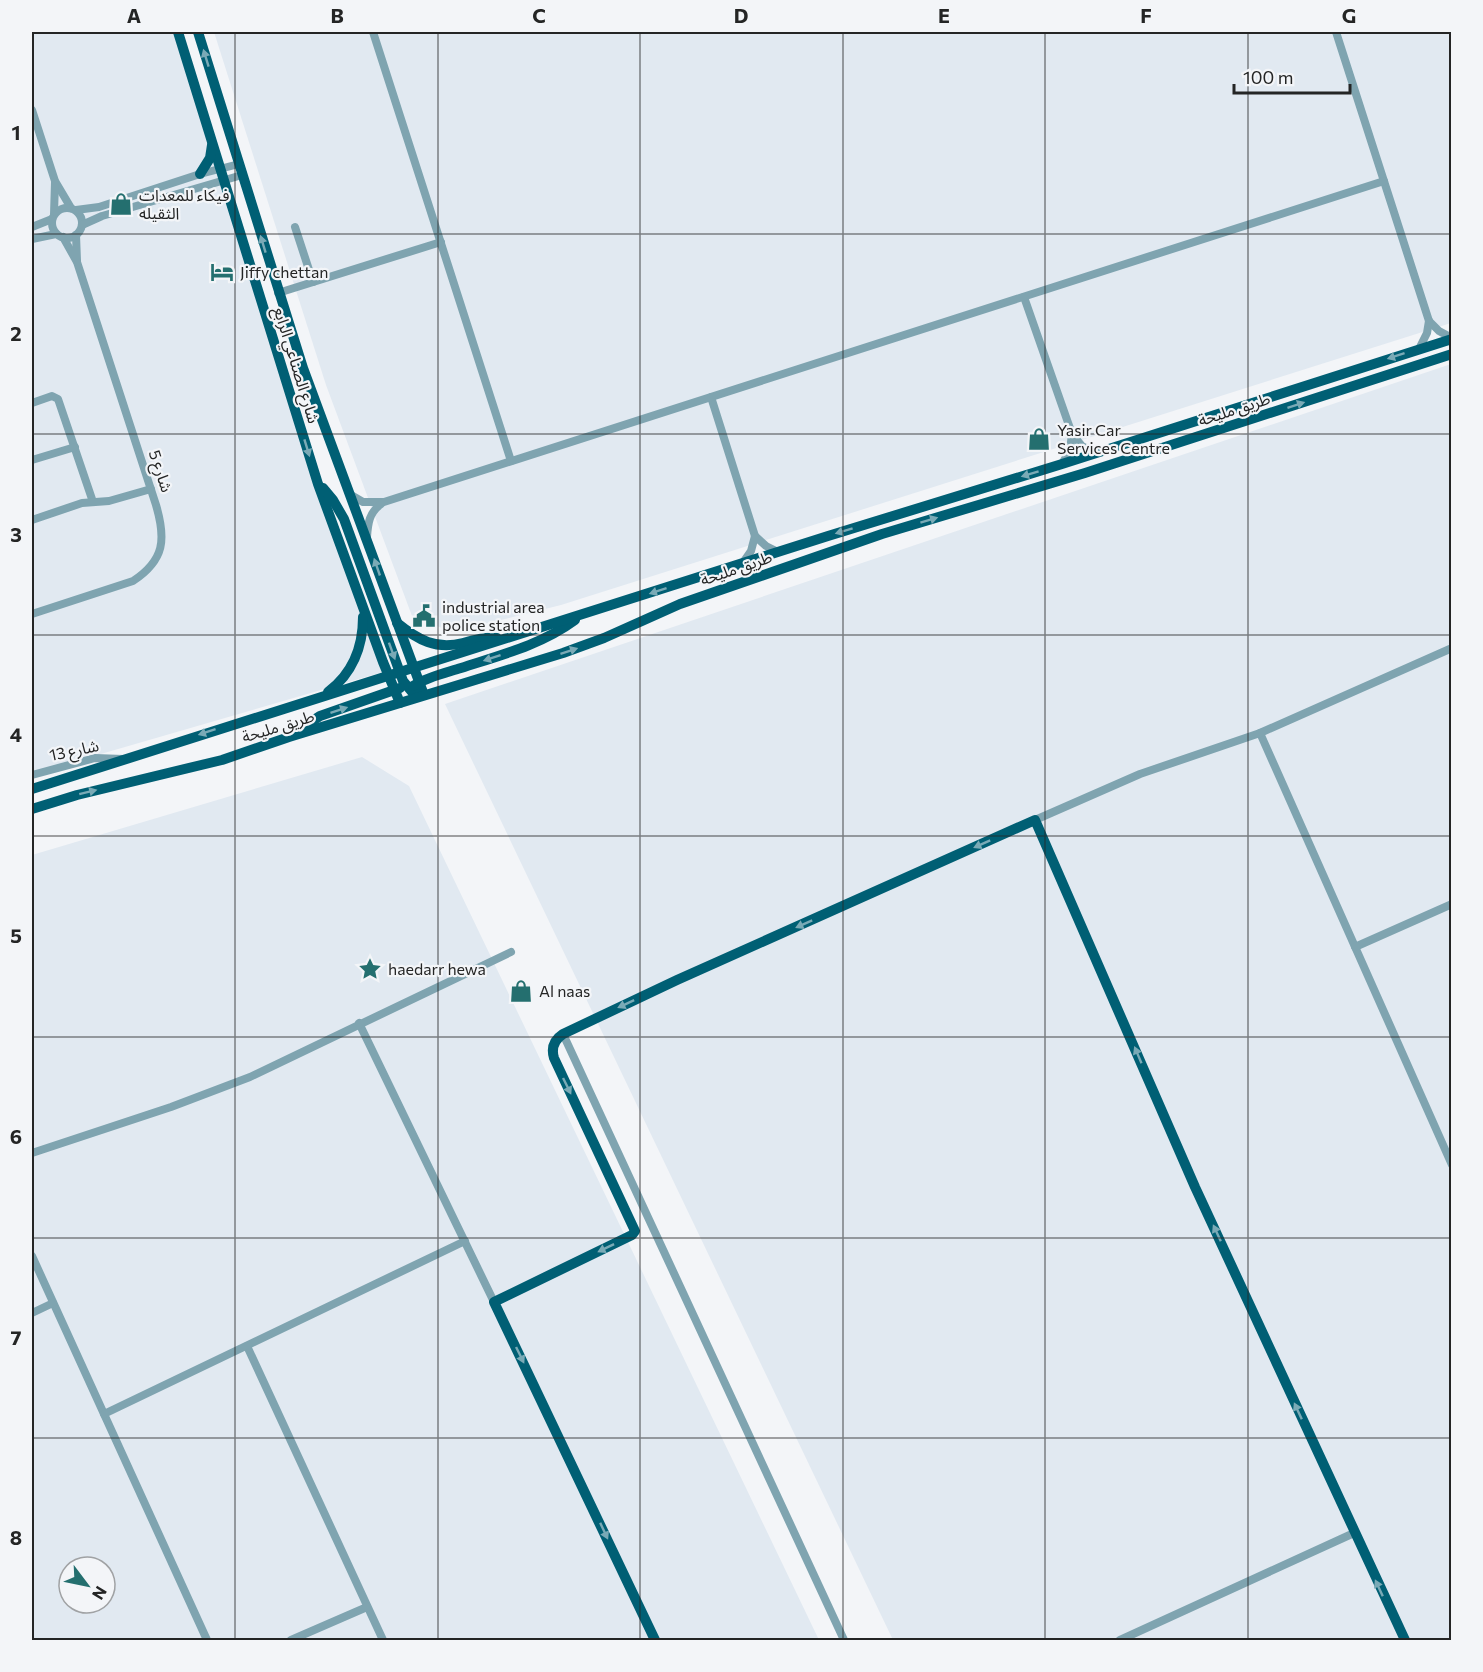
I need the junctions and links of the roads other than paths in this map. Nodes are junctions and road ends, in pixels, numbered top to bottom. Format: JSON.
{"nodes":[{"id":1,"x":178,"y":32,"type":"edge"},
{"id":2,"x":198,"y":32,"type":"edge"},
{"id":3,"x":374,"y":32,"type":"edge"},
{"id":4,"x":1336,"y":32,"type":"edge"},
{"id":5,"x":32,"y":110,"type":"edge"},
{"id":6,"x":212,"y":138,"type":"junction"},
{"id":7,"x":239,"y":164,"type":"junction"},
{"id":8,"x":221,"y":168,"type":"junction"},
{"id":9,"x":200,"y":174,"type":"junction"},
{"id":10,"x":243,"y":175,"type":"junction"},
{"id":11,"x":225,"y":180,"type":"junction"},
{"id":12,"x":55,"y":181,"type":"junction"},
{"id":13,"x":1384,"y":181,"type":"junction"},
{"id":14,"x":74,"y":209,"type":"junction"},
{"id":15,"x":53,"y":217,"type":"junction"},
{"id":16,"x":82,"y":225,"type":"junction"},
{"id":17,"x":32,"y":227,"type":"edge"},
{"id":18,"x":295,"y":227,"type":"dead end"},
{"id":19,"x":76,"y":235,"type":"junction"},
{"id":20,"x":60,"y":236,"type":"junction"},
{"id":21,"x":32,"y":239,"type":"edge"},
{"id":22,"x":441,"y":242,"type":"junction"},
{"id":23,"x":77,"y":262,"type":"junction"},
{"id":24,"x":314,"y":282,"type":"junction"},
{"id":25,"x":279,"y":293,"type":"junction"},
{"id":26,"x":1024,"y":297,"type":"junction"},
{"id":27,"x":1429,"y":321,"type":"junction"},
{"id":28,"x":1452,"y":338,"type":"edge"},
{"id":29,"x":1419,"y":349,"type":"junction"},
{"id":30,"x":1452,"y":354,"type":"edge"},
{"id":31,"x":1336,"y":375,"type":"junction"},
{"id":32,"x":1329,"y":394,"type":"junction"},
{"id":33,"x":711,"y":397,"type":"junction"},
{"id":34,"x":32,"y":403,"type":"edge"},
{"id":35,"x":1072,"y":434,"type":"junction"},
{"id":36,"x":75,"y":447,"type":"junction"},
{"id":37,"x":1096,"y":453,"type":"junction"},
{"id":38,"x":32,"y":460,"type":"edge"},
{"id":39,"x":511,"y":461,"type":"junction"},
{"id":40,"x":1062,"y":464,"type":"junction"},
{"id":41,"x":318,"y":484,"type":"junction"},
{"id":42,"x":151,"y":489,"type":"junction"},
{"id":43,"x":351,"y":495,"type":"junction"},
{"id":44,"x":93,"y":502,"type":"junction"},
{"id":45,"x":384,"y":502,"type":"junction"},
{"id":46,"x":32,"y":520,"type":"edge"},
{"id":47,"x":756,"y":536,"type":"junction"},
{"id":48,"x":367,"y":539,"type":"junction"},
{"id":49,"x":778,"y":552,"type":"junction"},
{"id":50,"x":742,"y":564,"type":"junction"},
{"id":51,"x":363,"y":611,"type":"junction"},
{"id":52,"x":32,"y":614,"type":"edge"},
{"id":53,"x":582,"y":615,"type":"junction"},
{"id":54,"x":396,"y":622,"type":"junction"},
{"id":55,"x":503,"y":639,"type":"junction"},
{"id":56,"x":1452,"y":648,"type":"edge"},
{"id":57,"x":413,"y":668,"type":"junction"},
{"id":58,"x":400,"y":673,"type":"junction"},
{"id":59,"x":388,"y":677,"type":"junction"},
{"id":60,"x":407,"y":689,"type":"junction"},
{"id":61,"x":323,"y":696,"type":"junction"},
{"id":62,"x":1260,"y":733,"type":"junction"},
{"id":63,"x":289,"y":737,"type":"junction"},
{"id":64,"x":123,"y":759,"type":"junction"},
{"id":65,"x":32,"y":776,"type":"edge"},
{"id":66,"x":32,"y":789,"type":"edge"},
{"id":67,"x":32,"y":809,"type":"edge"},
{"id":68,"x":1035,"y":820,"type":"junction"},
{"id":69,"x":1452,"y":904,"type":"edge"},
{"id":70,"x":1355,"y":947,"type":"junction"},
{"id":71,"x":511,"y":952,"type":"dead end"},
{"id":72,"x":359,"y":1023,"type":"junction"},
{"id":73,"x":563,"y":1034,"type":"junction"},
{"id":74,"x":32,"y":1153,"type":"edge"},
{"id":75,"x":1452,"y":1165,"type":"edge"},
{"id":76,"x":465,"y":1241,"type":"junction"},
{"id":77,"x":32,"y":1256,"type":"edge"},
{"id":78,"x":494,"y":1302,"type":"junction"},
{"id":79,"x":53,"y":1303,"type":"junction"},
{"id":80,"x":32,"y":1313,"type":"edge"},
{"id":81,"x":247,"y":1346,"type":"junction"},
{"id":82,"x":104,"y":1414,"type":"junction"},
{"id":83,"x":1354,"y":1533,"type":"junction"},
{"id":84,"x":367,"y":1607,"type":"junction"},
{"id":85,"x":207,"y":1641,"type":"edge"},
{"id":86,"x":291,"y":1641,"type":"edge"},
{"id":87,"x":383,"y":1641,"type":"edge"},
{"id":88,"x":655,"y":1641,"type":"edge"},
{"id":89,"x":844,"y":1641,"type":"edge"},
{"id":90,"x":1120,"y":1641,"type":"edge"},
{"id":91,"x":1405,"y":1641,"type":"edge"}],
"edges":[{"from":1,"to":6,"type":"main road","name":"شارع الصناعي الرابع"},
{"from":7,"to":2,"type":"main road","name":"شارع الصناعي الرابع","one_way":true},
{"from":3,"to":22,"type":"street"},
{"from":4,"to":13,"type":"street"},
{"from":5,"to":12,"type":"street"},
{"from":6,"to":8,"type":"main road","name":"شارع الصناعي الرابع"},
{"from":6,"to":9,"type":"main road"},
{"from":7,"to":8,"type":"street"},
{"from":7,"to":10,"type":"main road","name":"شارع الصناعي الرابع"},
{"from":8,"to":9,"type":"street"},
{"from":8,"to":11,"type":"main road","name":"شارع الصناعي الرابع"},
{"from":9,"to":14,"type":"street"},
{"from":10,"to":11,"type":"street"},
{"from":25,"to":10,"type":"main road","name":"شارع الصناعي الرابع","one_way":true},
{"from":11,"to":16,"type":"street"},
{"from":11,"to":41,"type":"main road","name":"شارع الصناعي الرابع","one_way":true},
{"from":12,"to":14,"type":"street"},
{"from":12,"to":15,"type":"street"},
{"from":13,"to":26,"type":"street"},
{"from":13,"to":27,"type":"street"},
{"from":14,"to":15,"type":"street"},
{"from":14,"to":16,"type":"street"},
{"from":15,"to":17,"type":"street"},
{"from":15,"to":20,"type":"street"},
{"from":16,"to":19,"type":"street"},
{"from":18,"to":24,"type":"street"},
{"from":19,"to":20,"type":"street"},
{"from":19,"to":23,"type":"street","name":"شارع 5"},
{"from":20,"to":21,"type":"street"},
{"from":20,"to":23,"type":"street","name":"شارع 5"},
{"from":22,"to":24,"type":"street"},
{"from":22,"to":39,"type":"street"},
{"from":23,"to":42,"type":"street","name":"شارع 5"},
{"from":24,"to":25,"type":"street"},
{"from":25,"to":43,"type":"main road","name":"شارع الصناعي الرابع"},
{"from":26,"to":33,"type":"street"},
{"from":26,"to":35,"type":"street"},
{"from":27,"to":28,"type":"street"},
{"from":27,"to":29,"type":"street"},
{"from":28,"to":29,"type":"main road","name":"طريق مليحة"},
{"from":29,"to":31,"type":"main road","name":"طريق مليحة","one_way":true},
{"from":30,"to":32,"type":"main road","name":"طريق مليحة"},
{"from":31,"to":32,"type":"main road"},
{"from":31,"to":37,"type":"main road","name":"طريق مليحة"},
{"from":60,"to":32,"type":"main road","name":"طريق مليحة","one_way":true},
{"from":33,"to":39,"type":"street"},
{"from":33,"to":47,"type":"street"},
{"from":34,"to":36,"type":"street"},
{"from":35,"to":37,"type":"street"},
{"from":35,"to":40,"type":"street"},
{"from":36,"to":38,"type":"street"},
{"from":36,"to":44,"type":"street"},
{"from":37,"to":40,"type":"main road","name":"طريق مليحة"},
{"from":39,"to":45,"type":"street"},
{"from":40,"to":49,"type":"main road","name":"طريق مليحة","one_way":true},
{"from":41,"to":51,"type":"main road","name":"شارع الصناعي الرابع"},
{"from":41,"to":58,"type":"main road","one_way":true},
{"from":42,"to":44,"type":"street"},
{"from":42,"to":52,"type":"street","name":"شارع 5"},
{"from":43,"to":45,"type":"street"},
{"from":43,"to":48,"type":"main road","name":"شارع الصناعي الرابع"},
{"from":44,"to":46,"type":"street"},
{"from":45,"to":48,"type":"street"},
{"from":47,"to":49,"type":"street"},
{"from":47,"to":50,"type":"street"},
{"from":54,"to":48,"type":"main road","name":"شارع الصناعي الرابع","one_way":true},
{"from":49,"to":50,"type":"main road","name":"طريق مليحة"},
{"from":50,"to":53,"type":"main road","name":"طريق مليحة","one_way":true},
{"from":51,"to":59,"type":"main road","name":"شارع الصناعي الرابع"},
{"from":51,"to":61,"type":"main road"},
{"from":53,"to":55,"type":"main road","name":"طريق مليحة"},
{"from":53,"to":60,"type":"main road","one_way":true},
{"from":54,"to":55,"type":"main road"},
{"from":54,"to":57,"type":"main road","name":"شارع الصناعي الرابع"},
{"from":55,"to":57,"type":"main road","name":"طريق مليحة"},
{"from":56,"to":62,"type":"street"},
{"from":57,"to":58,"type":"main road","name":"طريق مليحة"},
{"from":57,"to":60,"type":"main road"},
{"from":58,"to":59,"type":"main road","name":"طريق مليحة"},
{"from":58,"to":60,"type":"main road"},
{"from":59,"to":60,"type":"main road"},
{"from":59,"to":61,"type":"main road","name":"طريق مليحة"},
{"from":63,"to":60,"type":"main road","one_way":true},
{"from":60,"to":63,"type":"main road","name":"طريق مليحة"},
{"from":61,"to":64,"type":"main road","name":"طريق مليحة","one_way":true},
{"from":62,"to":68,"type":"street"},
{"from":62,"to":70,"type":"street"},
{"from":67,"to":63,"type":"main road","name":"طريق مليحة","one_way":true},
{"from":64,"to":65,"type":"street","name":"شارع 13"},
{"from":64,"to":66,"type":"main road","name":"طريق مليحة"},
{"from":68,"to":73,"type":"main road","one_way":true},
{"from":83,"to":68,"type":"main road","one_way":true},
{"from":69,"to":70,"type":"street"},
{"from":70,"to":75,"type":"street"},
{"from":71,"to":72,"type":"street"},
{"from":72,"to":74,"type":"street"},
{"from":72,"to":76,"type":"street"},
{"from":73,"to":78,"type":"main road","one_way":true},
{"from":73,"to":89,"type":"street"},
{"from":76,"to":78,"type":"street"},
{"from":76,"to":81,"type":"street"},
{"from":77,"to":79,"type":"street"},
{"from":78,"to":88,"type":"main road","one_way":true},
{"from":79,"to":80,"type":"street"},
{"from":79,"to":82,"type":"street"},
{"from":81,"to":82,"type":"street"},
{"from":81,"to":84,"type":"street"},
{"from":82,"to":85,"type":"street"},
{"from":83,"to":90,"type":"street"},
{"from":91,"to":83,"type":"main road","one_way":true},
{"from":84,"to":86,"type":"street"},
{"from":84,"to":87,"type":"street"}]}
